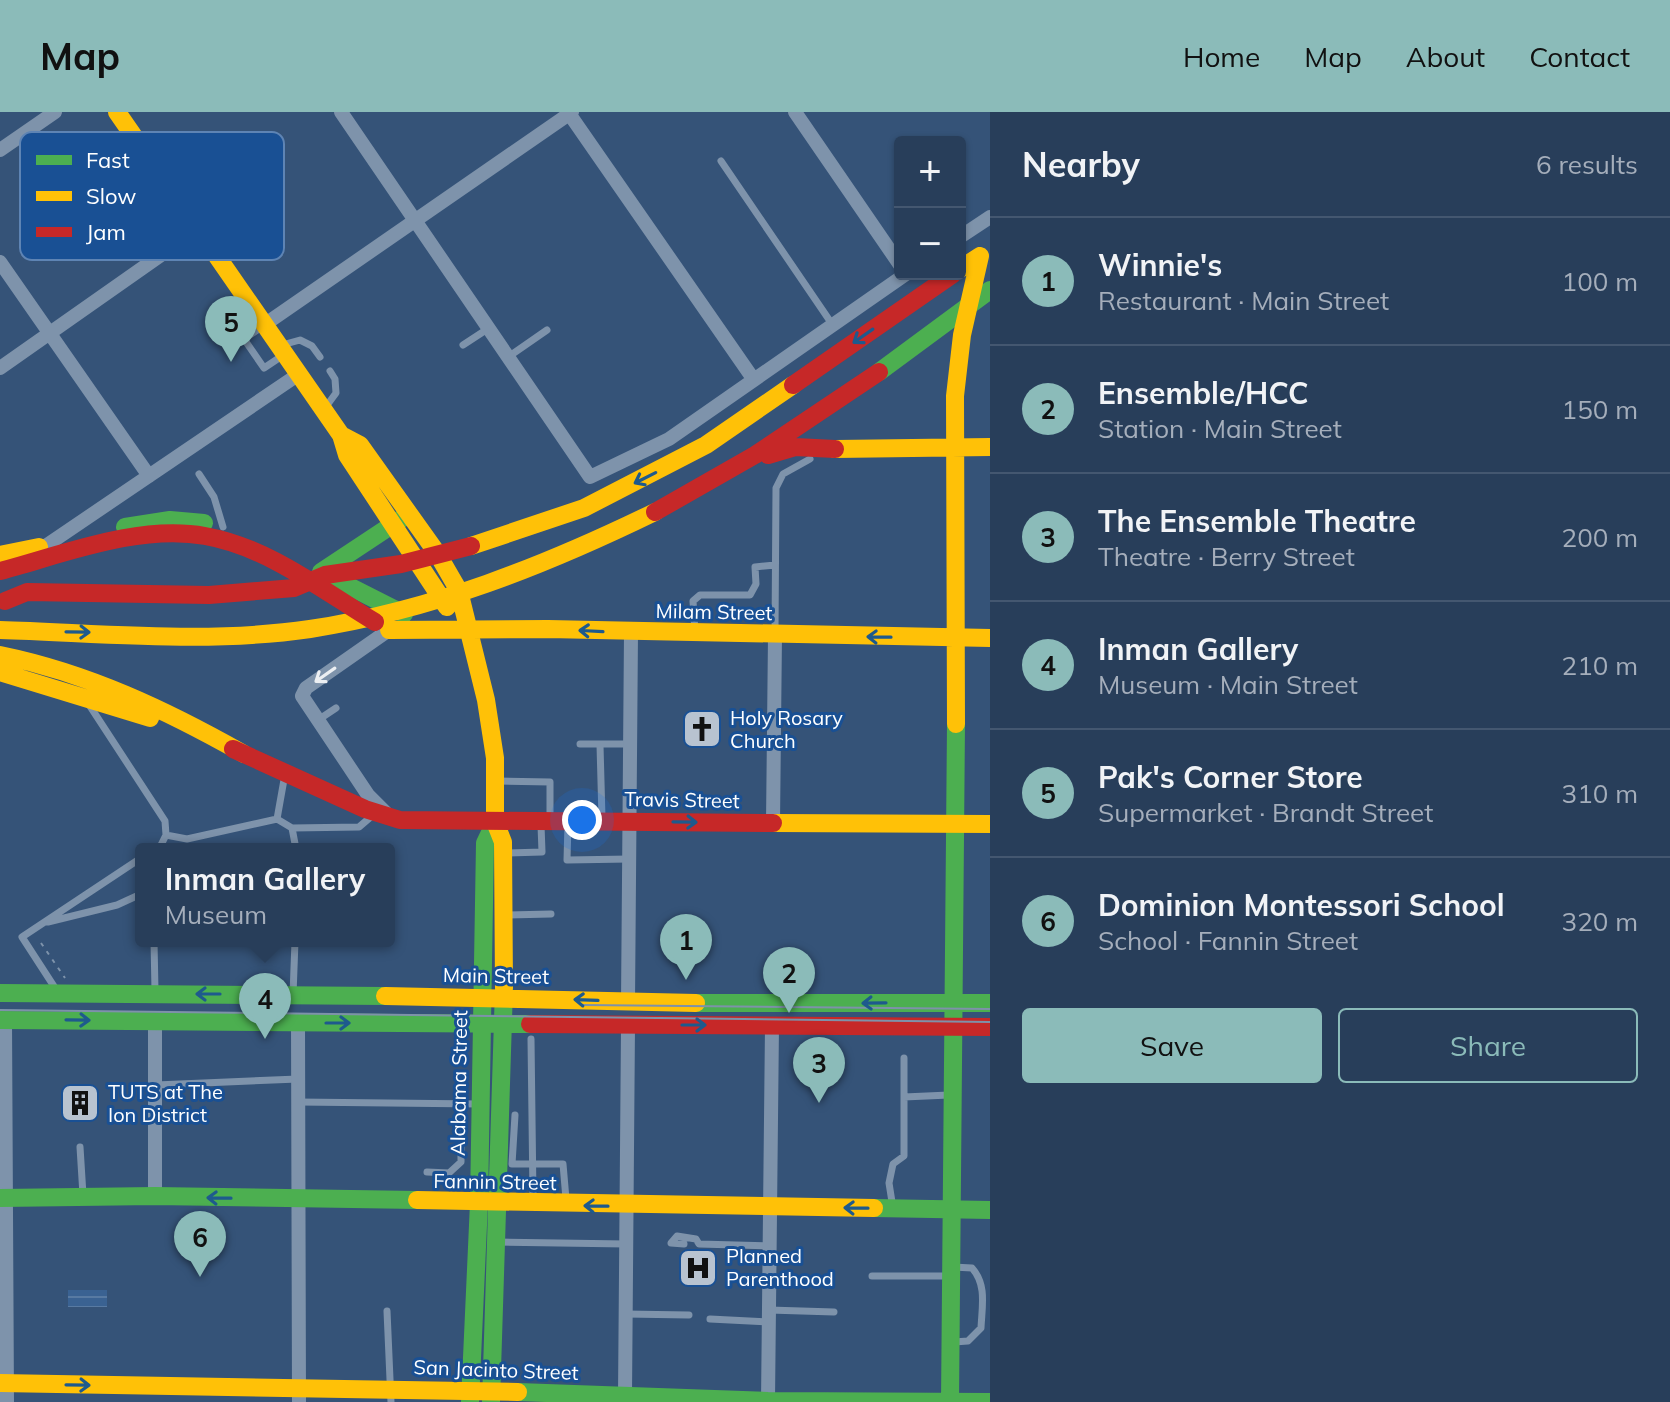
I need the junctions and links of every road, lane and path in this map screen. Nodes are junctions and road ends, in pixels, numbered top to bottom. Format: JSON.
{"nodes":[{"id":1,"x":55,"y":112,"type":"edge"},
{"id":2,"x":117,"y":112,"type":"edge"},
{"id":3,"x":341,"y":112,"type":"edge"},
{"id":4,"x":795,"y":112,"type":"edge"},
{"id":5,"x":570,"y":113,"type":"edge"},
{"id":6,"x":26,"y":132,"type":"edge"},
{"id":7,"x":131,"y":132,"type":"edge"},
{"id":8,"x":20,"y":136,"type":"edge"},
{"id":9,"x":0,"y":150,"type":"edge"},
{"id":10,"x":721,"y":161,"type":"dead end"},
{"id":11,"x":990,"y":217,"type":"edge"},
{"id":12,"x":415,"y":220,"type":"junction"},
{"id":13,"x":966,"y":233,"type":"edge"},
{"id":14,"x":987,"y":254,"type":"edge"},
{"id":15,"x":894,"y":256,"type":"edge"},
{"id":16,"x":154,"y":260,"type":"edge"},
{"id":17,"x":219,"y":260,"type":"edge"},
{"id":18,"x":0,"y":262,"type":"edge"},
{"id":19,"x":966,"y":266,"type":"edge"},
{"id":20,"x":897,"y":280,"type":"edge"},
{"id":21,"x":944,"y":280,"type":"edge"},
{"id":22,"x":990,"y":290,"type":"edge"},
{"id":23,"x":264,"y":325,"type":"junction"},
{"id":24,"x":833,"y":325,"type":"junction"},
{"id":25,"x":489,"y":328,"type":"junction"},
{"id":26,"x":547,"y":330,"type":"dead end"},
{"id":27,"x":49,"y":333,"type":"junction"},
{"id":28,"x":463,"y":345,"type":"dead end"},
{"id":29,"x":282,"y":350,"type":"junction"},
{"id":30,"x":320,"y":357,"type":"dead end"},
{"id":31,"x":508,"y":357,"type":"junction"},
{"id":32,"x":0,"y":368,"type":"edge"},
{"id":33,"x":330,"y":371,"type":"dead end"},
{"id":34,"x":299,"y":374,"type":"junction"},
{"id":35,"x":754,"y":380,"type":"junction"},
{"id":36,"x":324,"y":410,"type":"junction"},
{"id":37,"x":341,"y":435,"type":"junction"},
{"id":38,"x":958,"y":446,"type":"junction"},
{"id":39,"x":990,"y":447,"type":"edge"},
{"id":40,"x":835,"y":449,"type":"junction"},
{"id":41,"x":748,"y":460,"type":"junction"},
{"id":42,"x":199,"y":474,"type":"dead end"},
{"id":43,"x":149,"y":476,"type":"junction"},
{"id":44,"x":410,"y":514,"type":"junction"},
{"id":45,"x":391,"y":525,"type":"junction"},
{"id":46,"x":223,"y":527,"type":"junction"},
{"id":47,"x":47,"y":545,"type":"junction"},
{"id":48,"x":0,"y":555,"type":"edge"},
{"id":49,"x":775,"y":565,"type":"junction"},
{"id":50,"x":0,"y":571,"type":"edge"},
{"id":51,"x":323,"y":574,"type":"junction"},
{"id":52,"x":1,"y":600,"type":"edge"},
{"id":53,"x":468,"y":628,"type":"junction"},
{"id":54,"x":0,"y":630,"type":"edge"},
{"id":55,"x":389,"y":630,"type":"junction"},
{"id":56,"x":228,"y":631,"type":"junction"},
{"id":57,"x":438,"y":631,"type":"junction"},
{"id":58,"x":631,"y":633,"type":"junction"},
{"id":59,"x":695,"y":634,"type":"junction"},
{"id":60,"x":775,"y":635,"type":"junction"},
{"id":61,"x":957,"y":638,"type":"junction"},
{"id":62,"x":990,"y":638,"type":"edge"},
{"id":63,"x":0,"y":655,"type":"edge"},
{"id":64,"x":0,"y":672,"type":"edge"},
{"id":65,"x":84,"y":695,"type":"junction"},
{"id":66,"x":336,"y":708,"type":"dead end"},
{"id":67,"x":317,"y":722,"type":"junction"},
{"id":68,"x":580,"y":744,"type":"dead end"},
{"id":69,"x":630,"y":744,"type":"junction"},
{"id":70,"x":600,"y":745,"type":"junction"},
{"id":71,"x":244,"y":754,"type":"junction"},
{"id":72,"x":286,"y":773,"type":"junction"},
{"id":73,"x":495,"y":781,"type":"junction"},
{"id":74,"x":375,"y":813,"type":"junction"},
{"id":75,"x":277,"y":819,"type":"junction"},
{"id":76,"x":400,"y":820,"type":"junction"},
{"id":77,"x":495,"y":822,"type":"junction"},
{"id":78,"x":553,"y":822,"type":"junction"},
{"id":79,"x":602,"y":822,"type":"junction"},
{"id":80,"x":630,"y":822,"type":"junction"},
{"id":81,"x":773,"y":823,"type":"junction"},
{"id":82,"x":954,"y":823,"type":"junction"},
{"id":83,"x":990,"y":824,"type":"edge"},
{"id":84,"x":292,"y":828,"type":"junction"},
{"id":85,"x":166,"y":835,"type":"junction"},
{"id":86,"x":162,"y":843,"type":"edge"},
{"id":87,"x":295,"y":843,"type":"edge"},
{"id":88,"x":503,"y":853,"type":"junction"},
{"id":89,"x":629,"y":859,"type":"junction"},
{"id":90,"x":135,"y":862,"type":"edge"},
{"id":91,"x":135,"y":897,"type":"edge"},
{"id":92,"x":551,"y":914,"type":"dead end"},
{"id":93,"x":504,"y":915,"type":"junction"},
{"id":94,"x":42,"y":924,"type":"junction"},
{"id":95,"x":41,"y":943,"type":"dead end"},
{"id":96,"x":154,"y":947,"type":"edge"},
{"id":97,"x":295,"y":947,"type":"edge"},
{"id":98,"x":64,"y":990,"type":"junction"},
{"id":99,"x":0,"y":993,"type":"edge"},
{"id":100,"x":155,"y":994,"type":"junction"},
{"id":101,"x":293,"y":995,"type":"junction"},
{"id":102,"x":482,"y":997,"type":"junction"},
{"id":103,"x":504,"y":997,"type":"junction"},
{"id":104,"x":628,"y":1002,"type":"junction"},
{"id":105,"x":952,"y":1002,"type":"junction"},
{"id":106,"x":990,"y":1003,"type":"edge"},
{"id":107,"x":3,"y":1020,"type":"edge"},
{"id":108,"x":155,"y":1021,"type":"junction"},
{"id":109,"x":298,"y":1023,"type":"junction"},
{"id":110,"x":483,"y":1024,"type":"junction"},
{"id":111,"x":504,"y":1025,"type":"junction"},
{"id":112,"x":772,"y":1025,"type":"junction"},
{"id":113,"x":628,"y":1026,"type":"junction"},
{"id":114,"x":952,"y":1027,"type":"junction"},
{"id":115,"x":990,"y":1027,"type":"edge"},
{"id":116,"x":531,"y":1039,"type":"dead end"},
{"id":117,"x":904,"y":1058,"type":"dead end"},
{"id":118,"x":298,"y":1079,"type":"junction"},
{"id":119,"x":155,"y":1085,"type":"junction"},
{"id":120,"x":952,"y":1095,"type":"junction"},
{"id":121,"x":904,"y":1097,"type":"junction"},
{"id":122,"x":298,"y":1102,"type":"junction"},
{"id":123,"x":461,"y":1102,"type":"junction"},
{"id":124,"x":481,"y":1104,"type":"junction"},
{"id":125,"x":532,"y":1114,"type":"junction"},
{"id":126,"x":507,"y":1115,"type":"junction"},
{"id":127,"x":80,"y":1147,"type":"dead end"},
{"id":128,"x":533,"y":1164,"type":"junction"},
{"id":129,"x":427,"y":1172,"type":"dead end"},
{"id":130,"x":155,"y":1196,"type":"junction"},
{"id":131,"x":83,"y":1197,"type":"junction"},
{"id":132,"x":2,"y":1198,"type":"edge"},
{"id":133,"x":297,"y":1199,"type":"junction"},
{"id":134,"x":488,"y":1204,"type":"junction"},
{"id":135,"x":533,"y":1205,"type":"junction"},
{"id":136,"x":566,"y":1205,"type":"junction"},
{"id":137,"x":626,"y":1206,"type":"junction"},
{"id":138,"x":770,"y":1206,"type":"junction"},
{"id":139,"x":893,"y":1208,"type":"junction"},
{"id":140,"x":952,"y":1210,"type":"junction"},
{"id":141,"x":990,"y":1210,"type":"edge"},
{"id":142,"x":496,"y":1243,"type":"junction"},
{"id":143,"x":626,"y":1244,"type":"junction"},
{"id":144,"x":692,"y":1244,"type":"dead end"},
{"id":145,"x":769,"y":1246,"type":"junction"},
{"id":146,"x":951,"y":1272,"type":"junction"},
{"id":147,"x":872,"y":1276,"type":"dead end"},
{"id":148,"x":3,"y":1291,"type":"edge"},
{"id":149,"x":387,"y":1311,"type":"dead end"},
{"id":150,"x":834,"y":1312,"type":"dead end"},
{"id":151,"x":625,"y":1314,"type":"junction"},
{"id":152,"x":689,"y":1315,"type":"dead end"},
{"id":153,"x":769,"y":1316,"type":"junction"},
{"id":154,"x":710,"y":1319,"type":"dead end"},
{"id":155,"x":950,"y":1342,"type":"junction"},
{"id":156,"x":5,"y":1390,"type":"edge"},
{"id":157,"x":155,"y":1394,"type":"edge"},
{"id":158,"x":299,"y":1395,"type":"edge"},
{"id":159,"x":391,"y":1396,"type":"edge"},
{"id":160,"x":470,"y":1396,"type":"edge"},
{"id":161,"x":491,"y":1396,"type":"edge"},
{"id":162,"x":625,"y":1396,"type":"junction"},
{"id":163,"x":768,"y":1401,"type":"edge"},
{"id":164,"x":950,"y":1402,"type":"edge"},
{"id":165,"x":990,"y":1402,"type":"edge"}],
"edges":[{"from":1,"to":6,"type":"street"},
{"from":2,"to":7,"type":"main road"},
{"from":3,"to":12,"type":"street"},
{"from":4,"to":15,"type":"street"},
{"from":5,"to":12,"type":"street"},
{"from":5,"to":35,"type":"street"},
{"from":8,"to":9,"type":"street"},
{"from":10,"to":24,"type":"lane"},
{"from":11,"to":13,"type":"street"},
{"from":12,"to":23,"type":"street"},
{"from":12,"to":25,"type":"street"},
{"from":14,"to":19,"type":"main road"},
{"from":14,"to":38,"type":"main road"},
{"from":16,"to":27,"type":"street"},
{"from":17,"to":23,"type":"main road"},
{"from":18,"to":27,"type":"street"},
{"from":20,"to":24,"type":"street"},
{"from":21,"to":51,"type":"main road","one_way":true},
{"from":22,"to":41,"type":"main road"},
{"from":23,"to":29,"type":"main road"},
{"from":23,"to":29,"type":"lane"},
{"from":24,"to":35,"type":"street"},
{"from":25,"to":28,"type":"lane"},
{"from":25,"to":31,"type":"street"},
{"from":26,"to":31,"type":"lane"},
{"from":27,"to":32,"type":"street"},
{"from":27,"to":43,"type":"street"},
{"from":29,"to":30,"type":"lane"},
{"from":29,"to":34,"type":"main road"},
{"from":31,"to":35,"type":"street"},
{"from":33,"to":36,"type":"lane"},
{"from":34,"to":36,"type":"main road"},
{"from":34,"to":43,"type":"street"},
{"from":36,"to":37,"type":"main road"},
{"from":37,"to":44,"type":"main road"},
{"from":37,"to":45,"type":"main road"},
{"from":38,"to":39,"type":"main road"},
{"from":38,"to":40,"type":"main road"},
{"from":38,"to":61,"type":"main road"},
{"from":40,"to":41,"type":"main road"},
{"from":40,"to":49,"type":"lane"},
{"from":41,"to":56,"type":"main road"},
{"from":42,"to":46,"type":"lane"},
{"from":43,"to":47,"type":"street"},
{"from":44,"to":45,"type":"main road"},
{"from":44,"to":53,"type":"main road"},
{"from":45,"to":51,"type":"main road"},
{"from":45,"to":53,"type":"main road"},
{"from":46,"to":47,"type":"main road"},
{"from":46,"to":51,"type":"main road"},
{"from":47,"to":48,"type":"main road"},
{"from":49,"to":59,"type":"lane"},
{"from":49,"to":60,"type":"lane"},
{"from":50,"to":55,"type":"main road"},
{"from":51,"to":52,"type":"main road"},
{"from":51,"to":57,"type":"main road"},
{"from":52,"to":55,"type":"main road","name":"Milam Street"},
{"from":52,"to":56,"type":"main road"},
{"from":53,"to":57,"type":"main road","name":"Milam Street"},
{"from":58,"to":53,"type":"main road","name":"Milam Street","one_way":true},
{"from":53,"to":73,"type":"main road"},
{"from":54,"to":56,"type":"main road","one_way":true},
{"from":55,"to":57,"type":"main road","name":"Milam Street"},
{"from":55,"to":67,"type":"street","one_way":true},
{"from":58,"to":59,"type":"main road","name":"Milam Street"},
{"from":58,"to":69,"type":"street"},
{"from":59,"to":60,"type":"main road","name":"Milam Street"},
{"from":61,"to":60,"type":"main road","name":"Milam Street","one_way":true},
{"from":60,"to":81,"type":"street"},
{"from":61,"to":62,"type":"main road","name":"Milam Street"},
{"from":61,"to":82,"type":"main road"},
{"from":63,"to":71,"type":"main road"},
{"from":64,"to":65,"type":"main road"},
{"from":65,"to":71,"type":"main road"},
{"from":65,"to":85,"type":"lane"},
{"from":66,"to":67,"type":"lane"},
{"from":67,"to":76,"type":"street"},
{"from":68,"to":70,"type":"lane"},
{"from":69,"to":70,"type":"lane"},
{"from":69,"to":80,"type":"street"},
{"from":70,"to":79,"type":"lane"},
{"from":71,"to":72,"type":"main road","name":"Travis Street"},
{"from":72,"to":74,"type":"main road","name":"Travis Street"},
{"from":72,"to":75,"type":"lane"},
{"from":73,"to":77,"type":"main road"},
{"from":73,"to":78,"type":"lane"},
{"from":74,"to":76,"type":"main road","name":"Travis Street"},
{"from":74,"to":84,"type":"lane"},
{"from":75,"to":84,"type":"lane"},
{"from":75,"to":85,"type":"lane"},
{"from":76,"to":77,"type":"main road","name":"Travis Street"},
{"from":77,"to":78,"type":"main road","name":"Travis Street"},
{"from":77,"to":88,"type":"main road","name":"Alabama Street"},
{"from":77,"to":102,"type":"main road","name":"Alabama Street"},
{"from":78,"to":79,"type":"main road","name":"Travis Street"},
{"from":78,"to":88,"type":"lane"},
{"from":78,"to":89,"type":"lane"},
{"from":79,"to":80,"type":"main road","name":"Travis Street"},
{"from":80,"to":81,"type":"main road","name":"Travis Street","one_way":true},
{"from":80,"to":89,"type":"street"},
{"from":81,"to":82,"type":"main road","name":"Travis Street"},
{"from":82,"to":83,"type":"main road","name":"Travis Street"},
{"from":82,"to":105,"type":"main road"},
{"from":84,"to":87,"type":"lane"},
{"from":85,"to":86,"type":"lane"},
{"from":88,"to":93,"type":"main road","name":"Alabama Street"},
{"from":89,"to":104,"type":"street"},
{"from":90,"to":94,"type":"lane"},
{"from":91,"to":94,"type":"lane"},
{"from":92,"to":93,"type":"lane"},
{"from":93,"to":103,"type":"main road","name":"Alabama Street"},
{"from":94,"to":98,"type":"lane"},
{"from":95,"to":98,"type":"path"},
{"from":96,"to":100,"type":"lane"},
{"from":97,"to":101,"type":"lane"},
{"from":98,"to":99,"type":"main road","name":"Main Street"},
{"from":98,"to":100,"type":"main road","name":"Main Street"},
{"from":101,"to":100,"type":"main road","name":"Main Street","one_way":true},
{"from":101,"to":102,"type":"main road","name":"Main Street"},
{"from":102,"to":103,"type":"main road","name":"Main Street"},
{"from":102,"to":110,"type":"main road","name":"Alabama Street"},
{"from":104,"to":103,"type":"main road","name":"Main Street","one_way":true},
{"from":103,"to":111,"type":"main road","name":"Alabama Street"},
{"from":105,"to":104,"type":"main road","name":"Main Street","one_way":true},
{"from":105,"to":106,"type":"main road","name":"Main Street"},
{"from":105,"to":114,"type":"main road"},
{"from":107,"to":108,"type":"main road","one_way":true},
{"from":107,"to":132,"type":"street"},
{"from":108,"to":109,"type":"main road"},
{"from":108,"to":119,"type":"street"},
{"from":109,"to":110,"type":"main road","one_way":true},
{"from":109,"to":118,"type":"street"},
{"from":110,"to":111,"type":"main road"},
{"from":110,"to":124,"type":"main road","name":"Alabama Street"},
{"from":111,"to":113,"type":"main road"},
{"from":111,"to":126,"type":"main road","name":"Alabama Street"},
{"from":113,"to":112,"type":"main road","one_way":true},
{"from":112,"to":114,"type":"main road"},
{"from":112,"to":138,"type":"street"},
{"from":113,"to":137,"type":"street"},
{"from":114,"to":115,"type":"main road"},
{"from":114,"to":120,"type":"main road"},
{"from":116,"to":125,"type":"lane"},
{"from":117,"to":121,"type":"lane"},
{"from":118,"to":119,"type":"lane"},
{"from":118,"to":122,"type":"street"},
{"from":119,"to":130,"type":"street"},
{"from":120,"to":121,"type":"lane"},
{"from":120,"to":140,"type":"main road"},
{"from":121,"to":139,"type":"lane"},
{"from":122,"to":123,"type":"lane"},
{"from":122,"to":133,"type":"street"},
{"from":123,"to":124,"type":"lane"},
{"from":123,"to":129,"type":"lane"},
{"from":124,"to":134,"type":"main road","name":"Alabama Street"},
{"from":125,"to":126,"type":"lane"},
{"from":125,"to":128,"type":"lane"},
{"from":126,"to":128,"type":"lane"},
{"from":126,"to":134,"type":"main road","name":"Alabama Street"},
{"from":127,"to":131,"type":"lane"},
{"from":128,"to":135,"type":"lane"},
{"from":128,"to":136,"type":"lane"},
{"from":130,"to":131,"type":"main road","name":"Fannin Street"},
{"from":133,"to":130,"type":"main road","name":"Fannin Street","one_way":true},
{"from":131,"to":132,"type":"main road","name":"Fannin Street"},
{"from":132,"to":148,"type":"street"},
{"from":133,"to":134,"type":"main road","name":"Fannin Street"},
{"from":133,"to":158,"type":"street"},
{"from":134,"to":135,"type":"main road","name":"Fannin Street"},
{"from":134,"to":142,"type":"main road","name":"Alabama Street"},
{"from":134,"to":160,"type":"main road","name":"Alabama Street"},
{"from":135,"to":136,"type":"main road","name":"Fannin Street"},
{"from":137,"to":136,"type":"main road","name":"Fannin Street","one_way":true},
{"from":137,"to":138,"type":"main road","name":"Fannin Street"},
{"from":137,"to":143,"type":"street"},
{"from":139,"to":138,"type":"main road","name":"Fannin Street","one_way":true},
{"from":138,"to":145,"type":"street"},
{"from":139,"to":140,"type":"main road","name":"Fannin Street"},
{"from":140,"to":141,"type":"main road","name":"Fannin Street"},
{"from":140,"to":146,"type":"main road"},
{"from":142,"to":143,"type":"lane"},
{"from":142,"to":161,"type":"main road","name":"Alabama Street"},
{"from":143,"to":151,"type":"street"},
{"from":144,"to":145,"type":"lane"},
{"from":145,"to":153,"type":"street"},
{"from":146,"to":147,"type":"lane"},
{"from":146,"to":155,"type":"main road"},
{"from":146,"to":155,"type":"lane"},
{"from":148,"to":156,"type":"street"},
{"from":149,"to":159,"type":"lane"},
{"from":150,"to":153,"type":"lane"},
{"from":151,"to":152,"type":"lane"},
{"from":151,"to":162,"type":"street"},
{"from":153,"to":154,"type":"lane"},
{"from":153,"to":163,"type":"street"},
{"from":155,"to":164,"type":"main road"},
{"from":156,"to":157,"type":"main road","name":"San Jacinto Street","one_way":true},
{"from":157,"to":158,"type":"main road","name":"San Jacinto Street"},
{"from":158,"to":159,"type":"main road","name":"San Jacinto Street"},
{"from":159,"to":160,"type":"main road","name":"San Jacinto Street"},
{"from":160,"to":161,"type":"main road","name":"San Jacinto Street"},
{"from":161,"to":162,"type":"main road","name":"San Jacinto Street"},
{"from":162,"to":163,"type":"main road","name":"San Jacinto Street"},
{"from":163,"to":164,"type":"main road","name":"San Jacinto Street"},
{"from":164,"to":165,"type":"main road","name":"San Jacinto Street"}]}
